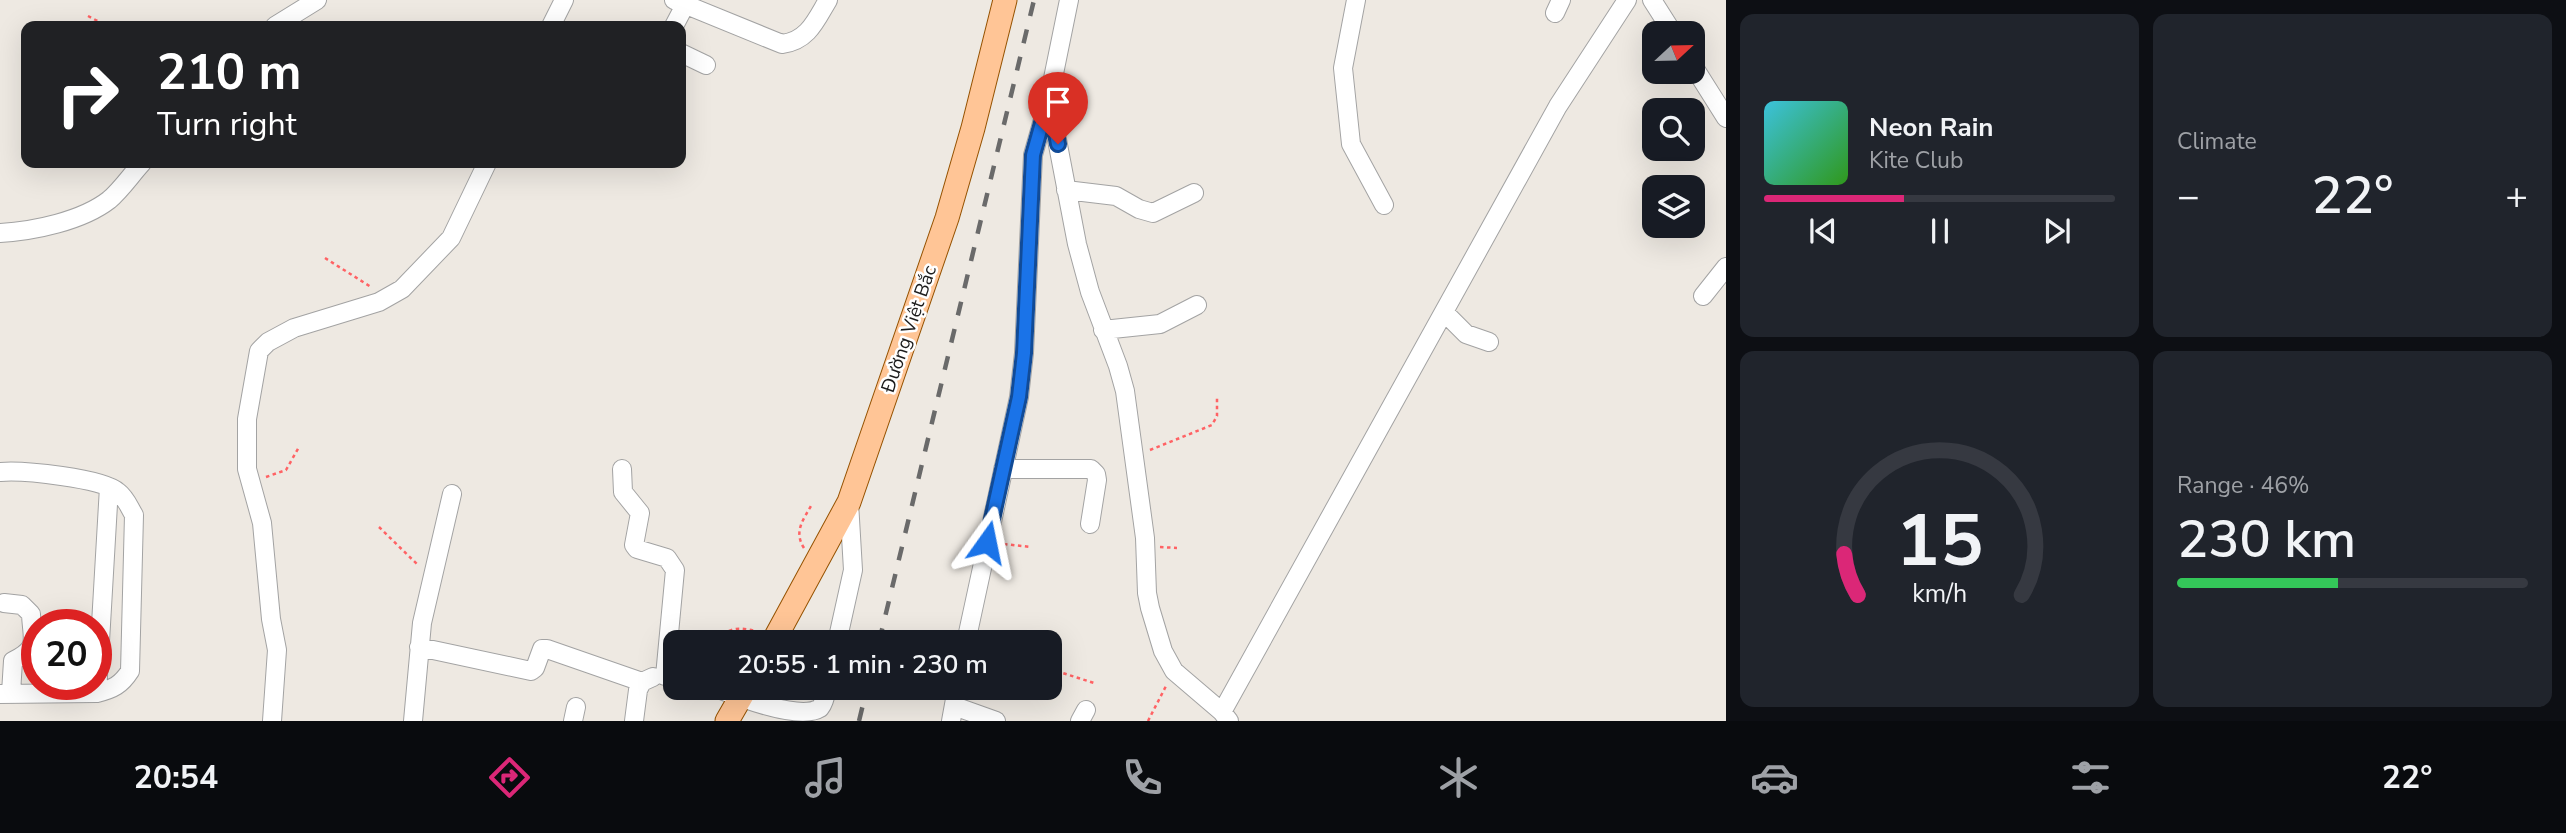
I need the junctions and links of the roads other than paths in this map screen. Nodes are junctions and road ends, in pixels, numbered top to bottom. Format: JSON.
{"nodes":[{"id":1,"x":317,"y":0,"type":"edge"},
{"id":2,"x":564,"y":0,"type":"edge"},
{"id":3,"x":828,"y":0,"type":"edge"},
{"id":4,"x":1005,"y":0,"type":"edge"},
{"id":5,"x":1069,"y":0,"type":"edge"},
{"id":6,"x":1356,"y":0,"type":"edge"},
{"id":7,"x":1627,"y":0,"type":"edge"},
{"id":8,"x":1652,"y":0,"type":"edge"},
{"id":9,"x":679,"y":2,"type":"edge"},
{"id":10,"x":283,"y":21,"type":"edge"},
{"id":11,"x":554,"y":21,"type":"edge"},
{"id":12,"x":675,"y":21,"type":"edge"},
{"id":13,"x":1665,"y":21,"type":"edge"},
{"id":14,"x":686,"y":55,"type":"edge"},
{"id":15,"x":706,"y":65,"type":"dead end"},
{"id":16,"x":1705,"y":84,"type":"edge"},
{"id":17,"x":1049,"y":98,"type":"junction"},
{"id":18,"x":1726,"y":118,"type":"edge"},
{"id":19,"x":138,"y":168,"type":"edge"},
{"id":20,"x":485,"y":168,"type":"edge"},
{"id":21,"x":1066,"y":190,"type":"junction"},
{"id":22,"x":1194,"y":193,"type":"dead end"},
{"id":23,"x":1384,"y":205,"type":"dead end"},
{"id":24,"x":0,"y":233,"type":"edge"},
{"id":25,"x":1726,"y":267,"type":"edge"},
{"id":26,"x":1703,"y":296,"type":"dead end"},
{"id":27,"x":1197,"y":305,"type":"dead end"},
{"id":28,"x":1445,"y":313,"type":"junction"},
{"id":29,"x":1103,"y":330,"type":"junction"},
{"id":30,"x":1489,"y":342,"type":"dead end"},
{"id":31,"x":622,"y":469,"type":"dead end"},
{"id":32,"x":1003,"y":469,"type":"junction"},
{"id":33,"x":0,"y":472,"type":"edge"},
{"id":34,"x":109,"y":487,"type":"junction"},
{"id":35,"x":452,"y":494,"type":"dead end"},
{"id":36,"x":849,"y":502,"type":"junction"},
{"id":37,"x":1090,"y":524,"type":"dead end"},
{"id":38,"x":4,"y":603,"type":"dead end"},
{"id":39,"x":102,"y":609,"type":"edge"},
{"id":40,"x":672,"y":630,"type":"edge"},
{"id":41,"x":780,"y":630,"type":"edge"},
{"id":42,"x":840,"y":630,"type":"edge"},
{"id":43,"x":969,"y":630,"type":"edge"},
{"id":44,"x":419,"y":647,"type":"junction"},
{"id":45,"x":663,"y":677,"type":"edge"},
{"id":46,"x":642,"y":682,"type":"junction"},
{"id":47,"x":112,"y":689,"type":"edge"},
{"id":48,"x":6,"y":694,"type":"edge"},
{"id":49,"x":739,"y":700,"type":"edge"},
{"id":50,"x":756,"y":700,"type":"edge"},
{"id":51,"x":823,"y":700,"type":"edge"},
{"id":52,"x":952,"y":714,"type":"edge"},
{"id":53,"x":1225,"y":717,"type":"edge"},
{"id":54,"x":272,"y":721,"type":"edge"},
{"id":55,"x":413,"y":721,"type":"edge"},
{"id":56,"x":634,"y":721,"type":"edge"},
{"id":57,"x":727,"y":721,"type":"edge"},
{"id":58,"x":996,"y":721,"type":"edge"}],
"edges":[{"from":1,"to":10,"type":"street"},
{"from":2,"to":11,"type":"street"},
{"from":3,"to":9,"type":"street"},
{"from":4,"to":36,"type":"main road","name":"Đường Việt Bắc"},
{"from":5,"to":17,"type":"street"},
{"from":6,"to":23,"type":"street"},
{"from":7,"to":28,"type":"street"},
{"from":8,"to":13,"type":"street"},
{"from":9,"to":12,"type":"street"},
{"from":14,"to":15,"type":"street"},
{"from":16,"to":18,"type":"street"},
{"from":17,"to":21,"type":"street"},
{"from":17,"to":32,"type":"street"},
{"from":19,"to":24,"type":"street"},
{"from":20,"to":54,"type":"street"},
{"from":21,"to":22,"type":"street"},
{"from":21,"to":29,"type":"street"},
{"from":25,"to":26,"type":"street"},
{"from":27,"to":29,"type":"street"},
{"from":28,"to":30,"type":"street"},
{"from":28,"to":53,"type":"street"},
{"from":29,"to":53,"type":"street"},
{"from":31,"to":40,"type":"street"},
{"from":32,"to":37,"type":"street"},
{"from":32,"to":43,"type":"street"},
{"from":33,"to":34,"type":"street"},
{"from":34,"to":39,"type":"street"},
{"from":34,"to":47,"type":"street"},
{"from":35,"to":44,"type":"street"},
{"from":36,"to":41,"type":"main road","name":"Đường Việt Bắc"},
{"from":36,"to":42,"type":"street"},
{"from":38,"to":48,"type":"street"},
{"from":44,"to":46,"type":"street"},
{"from":44,"to":55,"type":"street"},
{"from":45,"to":46,"type":"street"},
{"from":46,"to":56,"type":"street"},
{"from":49,"to":57,"type":"main road"},
{"from":50,"to":51,"type":"street"},
{"from":52,"to":58,"type":"street"}]}
